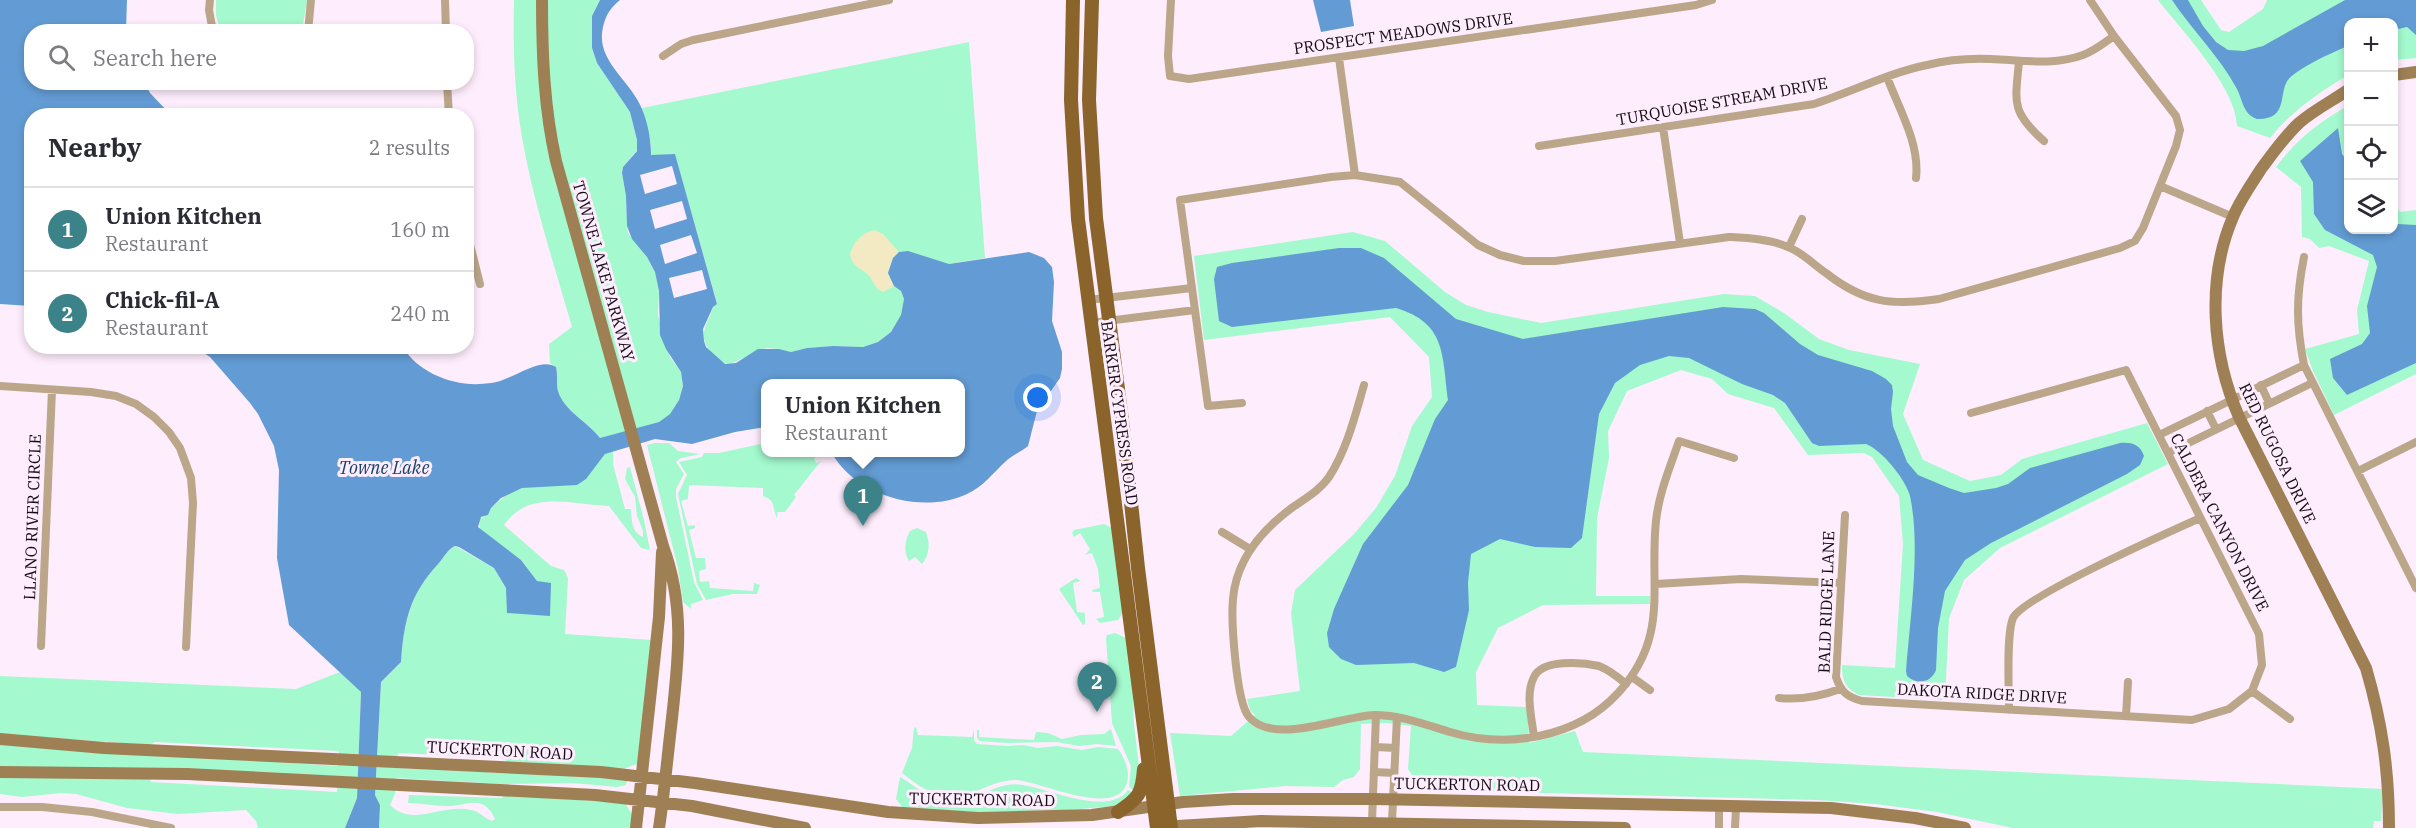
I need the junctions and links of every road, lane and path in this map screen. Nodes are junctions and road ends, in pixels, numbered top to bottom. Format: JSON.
{"nodes":[{"id":1,"x":210,"y":0,"type":"edge"},
{"id":2,"x":311,"y":0,"type":"edge"},
{"id":3,"x":445,"y":0,"type":"edge"},
{"id":4,"x":542,"y":0,"type":"edge"},
{"id":5,"x":889,"y":0,"type":"edge"},
{"id":6,"x":1073,"y":0,"type":"edge"},
{"id":7,"x":1092,"y":0,"type":"edge"},
{"id":8,"x":1171,"y":0,"type":"edge"},
{"id":9,"x":1712,"y":0,"type":"edge"},
{"id":10,"x":2090,"y":0,"type":"edge"},
{"id":11,"x":212,"y":24,"type":"edge"},
{"id":12,"x":309,"y":24,"type":"edge"},
{"id":13,"x":446,"y":24,"type":"edge"},
{"id":14,"x":2114,"y":36,"type":"junction"},
{"id":15,"x":663,"y":56,"type":"dead end"},
{"id":16,"x":1339,"y":58,"type":"junction"},
{"id":17,"x":2019,"y":62,"type":"junction"},
{"id":18,"x":2416,"y":72,"type":"edge"},
{"id":19,"x":2398,"y":74,"type":"edge"},
{"id":20,"x":1887,"y":77,"type":"junction"},
{"id":21,"x":447,"y":90,"type":"edge"},
{"id":22,"x":2344,"y":93,"type":"edge"},
{"id":23,"x":449,"y":108,"type":"edge"},
{"id":24,"x":1663,"y":127,"type":"junction"},
{"id":25,"x":2044,"y":141,"type":"dead end"},
{"id":26,"x":1539,"y":146,"type":"dead end"},
{"id":27,"x":1355,"y":175,"type":"junction"},
{"id":28,"x":1917,"y":178,"type":"dead end"},
{"id":29,"x":2160,"y":186,"type":"junction"},
{"id":30,"x":2233,"y":217,"type":"junction"},
{"id":31,"x":1802,"y":219,"type":"dead end"},
{"id":32,"x":1680,"y":243,"type":"junction"},
{"id":33,"x":1789,"y":247,"type":"junction"},
{"id":34,"x":2304,"y":256,"type":"dead end"},
{"id":35,"x":474,"y":260,"type":"edge"},
{"id":36,"x":480,"y":284,"type":"dead end"},
{"id":37,"x":1192,"y":288,"type":"junction"},
{"id":38,"x":1106,"y":297,"type":"junction"},
{"id":39,"x":1088,"y":300,"type":"junction"},
{"id":40,"x":1195,"y":310,"type":"junction"},
{"id":41,"x":1109,"y":321,"type":"junction"},
{"id":42,"x":1091,"y":323,"type":"junction"},
{"id":43,"x":2304,"y":365,"type":"junction"},
{"id":44,"x":2277,"y":377,"type":"junction"},
{"id":45,"x":2312,"y":382,"type":"junction"},
{"id":46,"x":1364,"y":385,"type":"dead end"},
{"id":47,"x":2260,"y":385,"type":"junction"},
{"id":48,"x":0,"y":386,"type":"edge"},
{"id":49,"x":52,"y":390,"type":"junction"},
{"id":50,"x":2286,"y":395,"type":"junction"},
{"id":51,"x":2231,"y":399,"type":"junction"},
{"id":52,"x":1242,"y":403,"type":"dead end"},
{"id":53,"x":2269,"y":403,"type":"junction"},
{"id":54,"x":2207,"y":411,"type":"junction"},
{"id":55,"x":1971,"y":413,"type":"dead end"},
{"id":56,"x":2239,"y":417,"type":"junction"},
{"id":57,"x":2190,"y":419,"type":"junction"},
{"id":58,"x":2216,"y":429,"type":"junction"},
{"id":59,"x":2159,"y":435,"type":"junction"},
{"id":60,"x":2200,"y":437,"type":"junction"},
{"id":61,"x":2416,"y":442,"type":"edge"},
{"id":62,"x":2168,"y":453,"type":"junction"},
{"id":63,"x":1734,"y":458,"type":"dead end"},
{"id":64,"x":2358,"y":471,"type":"junction"},
{"id":65,"x":1845,"y":515,"type":"dead end"},
{"id":66,"x":1118,"y":518,"type":"junction"},
{"id":67,"x":2200,"y":518,"type":"junction"},
{"id":68,"x":1222,"y":532,"type":"dead end"},
{"id":69,"x":663,"y":546,"type":"junction"},
{"id":70,"x":1250,"y":549,"type":"junction"},
{"id":71,"x":1841,"y":583,"type":"junction"},
{"id":72,"x":1656,"y":584,"type":"junction"},
{"id":73,"x":2416,"y":588,"type":"edge"},
{"id":74,"x":1141,"y":593,"type":"junction"},
{"id":75,"x":659,"y":617,"type":"junction"},
{"id":76,"x":679,"y":617,"type":"junction"},
{"id":77,"x":42,"y":646,"type":"dead end"},
{"id":78,"x":186,"y":647,"type":"dead end"},
{"id":79,"x":1629,"y":680,"type":"junction"},
{"id":80,"x":2128,"y":682,"type":"dead end"},
{"id":81,"x":1840,"y":689,"type":"junction"},
{"id":82,"x":1650,"y":690,"type":"dead end"},
{"id":83,"x":2252,"y":691,"type":"junction"},
{"id":84,"x":1779,"y":698,"type":"dead end"},
{"id":85,"x":2008,"y":710,"type":"junction"},
{"id":86,"x":1376,"y":715,"type":"junction"},
{"id":87,"x":2126,"y":716,"type":"junction"},
{"id":88,"x":1397,"y":717,"type":"junction"},
{"id":89,"x":2290,"y":719,"type":"dead end"},
{"id":90,"x":1534,"y":737,"type":"junction"},
{"id":91,"x":0,"y":739,"type":"edge"},
{"id":92,"x":1146,"y":742,"type":"junction"},
{"id":93,"x":1376,"y":747,"type":"junction"},
{"id":94,"x":1395,"y":748,"type":"junction"},
{"id":95,"x":0,"y":772,"type":"edge"},
{"id":96,"x":1374,"y":772,"type":"junction"},
{"id":97,"x":1394,"y":773,"type":"junction"},
{"id":98,"x":642,"y":777,"type":"junction"},
{"id":99,"x":665,"y":779,"type":"junction"},
{"id":100,"x":640,"y":799,"type":"junction"},
{"id":101,"x":1373,"y":799,"type":"junction"},
{"id":102,"x":1393,"y":799,"type":"junction"},
{"id":103,"x":663,"y":802,"type":"junction"},
{"id":104,"x":1162,"y":805,"type":"junction"},
{"id":105,"x":0,"y":807,"type":"edge"},
{"id":106,"x":1719,"y":807,"type":"junction"},
{"id":107,"x":1736,"y":807,"type":"junction"},
{"id":108,"x":1118,"y":812,"type":"junction"},
{"id":109,"x":1372,"y":822,"type":"junction"},
{"id":110,"x":1392,"y":822,"type":"junction"},
{"id":111,"x":1164,"y":827,"type":"edge"},
{"id":112,"x":171,"y":828,"type":"edge"},
{"id":113,"x":636,"y":828,"type":"edge"},
{"id":114,"x":659,"y":828,"type":"edge"},
{"id":115,"x":805,"y":828,"type":"edge"},
{"id":116,"x":1152,"y":828,"type":"edge"},
{"id":117,"x":1625,"y":828,"type":"edge"},
{"id":118,"x":1719,"y":828,"type":"edge"},
{"id":119,"x":1735,"y":828,"type":"edge"},
{"id":120,"x":1965,"y":828,"type":"edge"},
{"id":121,"x":2388,"y":828,"type":"edge"}],
"edges":[{"from":1,"to":11,"type":"street"},
{"from":2,"to":12,"type":"street"},
{"from":3,"to":13,"type":"street"},
{"from":4,"to":69,"type":"main road","name":"TOWNE LAKE PARKWAY"},
{"from":5,"to":15,"type":"street"},
{"from":6,"to":39,"type":"main road","name":"BARKER CYPRESS ROAD"},
{"from":7,"to":38,"type":"main road","name":"BARKER CYPRESS ROAD"},
{"from":8,"to":16,"type":"street","name":"PROSPECT MEADOWS DRIVE"},
{"from":9,"to":16,"type":"street","name":"PROSPECT MEADOWS DRIVE"},
{"from":10,"to":14,"type":"street"},
{"from":14,"to":17,"type":"street","name":"TURQUOISE STREAM DRIVE"},
{"from":14,"to":29,"type":"street"},
{"from":16,"to":27,"type":"street"},
{"from":17,"to":20,"type":"street","name":"TURQUOISE STREAM DRIVE"},
{"from":17,"to":25,"type":"street"},
{"from":18,"to":19,"type":"main road"},
{"from":20,"to":24,"type":"street","name":"TURQUOISE STREAM DRIVE"},
{"from":20,"to":28,"type":"street"},
{"from":21,"to":23,"type":"street"},
{"from":22,"to":30,"type":"main road","name":"RED RUGOSA DRIVE"},
{"from":24,"to":26,"type":"street","name":"TURQUOISE STREAM DRIVE"},
{"from":24,"to":32,"type":"street"},
{"from":27,"to":32,"type":"street"},
{"from":27,"to":37,"type":"street"},
{"from":29,"to":30,"type":"street"},
{"from":29,"to":33,"type":"street"},
{"from":30,"to":51,"type":"main road","name":"RED RUGOSA DRIVE"},
{"from":31,"to":33,"type":"street"},
{"from":32,"to":33,"type":"street"},
{"from":34,"to":43,"type":"street"},
{"from":35,"to":36,"type":"street"},
{"from":37,"to":38,"type":"street"},
{"from":37,"to":40,"type":"street"},
{"from":38,"to":39,"type":"street"},
{"from":38,"to":41,"type":"main road","name":"BARKER CYPRESS ROAD"},
{"from":39,"to":42,"type":"main road","name":"BARKER CYPRESS ROAD"},
{"from":40,"to":41,"type":"street"},
{"from":40,"to":52,"type":"street"},
{"from":41,"to":42,"type":"street"},
{"from":41,"to":74,"type":"main road","name":"BARKER CYPRESS ROAD"},
{"from":42,"to":66,"type":"main road","name":"BARKER CYPRESS ROAD"},
{"from":43,"to":44,"type":"street"},
{"from":43,"to":45,"type":"street"},
{"from":44,"to":47,"type":"street"},
{"from":44,"to":50,"type":"street"},
{"from":45,"to":50,"type":"street"},
{"from":45,"to":64,"type":"street"},
{"from":46,"to":70,"type":"street"},
{"from":47,"to":51,"type":"street"},
{"from":47,"to":53,"type":"street"},
{"from":48,"to":49,"type":"street"},
{"from":49,"to":77,"type":"street","name":"LLANO RIVER CIRCLE"},
{"from":49,"to":78,"type":"street"},
{"from":50,"to":53,"type":"street"},
{"from":51,"to":54,"type":"street"},
{"from":51,"to":56,"type":"main road","name":"RED RUGOSA DRIVE"},
{"from":53,"to":56,"type":"street"},
{"from":54,"to":57,"type":"street"},
{"from":54,"to":58,"type":"street"},
{"from":55,"to":59,"type":"street","name":"CALDERA CANYON DRIVE"},
{"from":56,"to":58,"type":"street"},
{"from":56,"to":121,"type":"main road","name":"RED RUGOSA DRIVE"},
{"from":57,"to":59,"type":"street"},
{"from":57,"to":60,"type":"street"},
{"from":58,"to":60,"type":"street"},
{"from":59,"to":62,"type":"street","name":"CALDERA CANYON DRIVE"},
{"from":60,"to":62,"type":"street"},
{"from":61,"to":64,"type":"street"},
{"from":62,"to":67,"type":"street","name":"CALDERA CANYON DRIVE"},
{"from":63,"to":72,"type":"street"},
{"from":64,"to":73,"type":"street"},
{"from":65,"to":71,"type":"street","name":"BALD RIDGE LANE"},
{"from":66,"to":74,"type":"main road"},
{"from":66,"to":92,"type":"main road","name":"BARKER CYPRESS ROAD"},
{"from":67,"to":83,"type":"street","name":"CALDERA CANYON DRIVE"},
{"from":67,"to":85,"type":"street"},
{"from":68,"to":70,"type":"street"},
{"from":69,"to":75,"type":"main road","name":"TOWNE LAKE PARKWAY"},
{"from":69,"to":76,"type":"main road","name":"TOWNE LAKE PARKWAY"},
{"from":70,"to":86,"type":"street"},
{"from":71,"to":72,"type":"street"},
{"from":71,"to":81,"type":"street","name":"BALD RIDGE LANE"},
{"from":72,"to":79,"type":"street"},
{"from":74,"to":104,"type":"main road","name":"BARKER CYPRESS ROAD"},
{"from":75,"to":76,"type":"main road"},
{"from":75,"to":98,"type":"main road","name":"TOWNE LAKE PARKWAY"},
{"from":76,"to":99,"type":"main road","name":"TOWNE LAKE PARKWAY"},
{"from":79,"to":82,"type":"street"},
{"from":79,"to":90,"type":"street"},
{"from":79,"to":90,"type":"street"},
{"from":80,"to":87,"type":"street"},
{"from":81,"to":84,"type":"street"},
{"from":81,"to":85,"type":"street","name":"DAKOTA RIDGE DRIVE"},
{"from":83,"to":87,"type":"street","name":"DAKOTA RIDGE DRIVE"},
{"from":83,"to":89,"type":"street"},
{"from":85,"to":87,"type":"street","name":"DAKOTA RIDGE DRIVE"},
{"from":86,"to":88,"type":"street"},
{"from":86,"to":93,"type":"street"},
{"from":88,"to":90,"type":"street"},
{"from":88,"to":94,"type":"street"},
{"from":91,"to":98,"type":"main road","name":"TUCKERTON ROAD"},
{"from":92,"to":104,"type":"main road","name":"BARKER CYPRESS ROAD"},
{"from":92,"to":108,"type":"main road"},
{"from":93,"to":94,"type":"street"},
{"from":93,"to":96,"type":"street"},
{"from":94,"to":97,"type":"street"},
{"from":95,"to":100,"type":"main road"},
{"from":96,"to":97,"type":"street"},
{"from":96,"to":101,"type":"street"},
{"from":97,"to":102,"type":"street"},
{"from":98,"to":99,"type":"main road","name":"TUCKERTON ROAD"},
{"from":98,"to":100,"type":"main road","name":"TOWNE LAKE PARKWAY"},
{"from":99,"to":103,"type":"main road","name":"TOWNE LAKE PARKWAY"},
{"from":99,"to":108,"type":"main road","name":"TUCKERTON ROAD"},
{"from":100,"to":103,"type":"main road"},
{"from":100,"to":113,"type":"main road","name":"TOWNE LAKE PARKWAY"},
{"from":101,"to":102,"type":"main road","name":"TUCKERTON ROAD"},
{"from":101,"to":104,"type":"main road","name":"TUCKERTON ROAD"},
{"from":101,"to":109,"type":"street"},
{"from":102,"to":106,"type":"main road","name":"TUCKERTON ROAD"},
{"from":102,"to":110,"type":"street"},
{"from":103,"to":114,"type":"main road","name":"TOWNE LAKE PARKWAY"},
{"from":103,"to":115,"type":"main road"},
{"from":104,"to":108,"type":"main road","name":"TUCKERTON ROAD"},
{"from":104,"to":111,"type":"main road","name":"BARKER CYPRESS ROAD"},
{"from":105,"to":112,"type":"street"},
{"from":106,"to":107,"type":"main road","name":"TUCKERTON ROAD"},
{"from":106,"to":118,"type":"street"},
{"from":107,"to":119,"type":"street"},
{"from":107,"to":120,"type":"main road","name":"TUCKERTON ROAD"},
{"from":109,"to":110,"type":"main road"},
{"from":109,"to":111,"type":"main road"},
{"from":110,"to":117,"type":"main road"},
{"from":111,"to":116,"type":"main road"}]}
